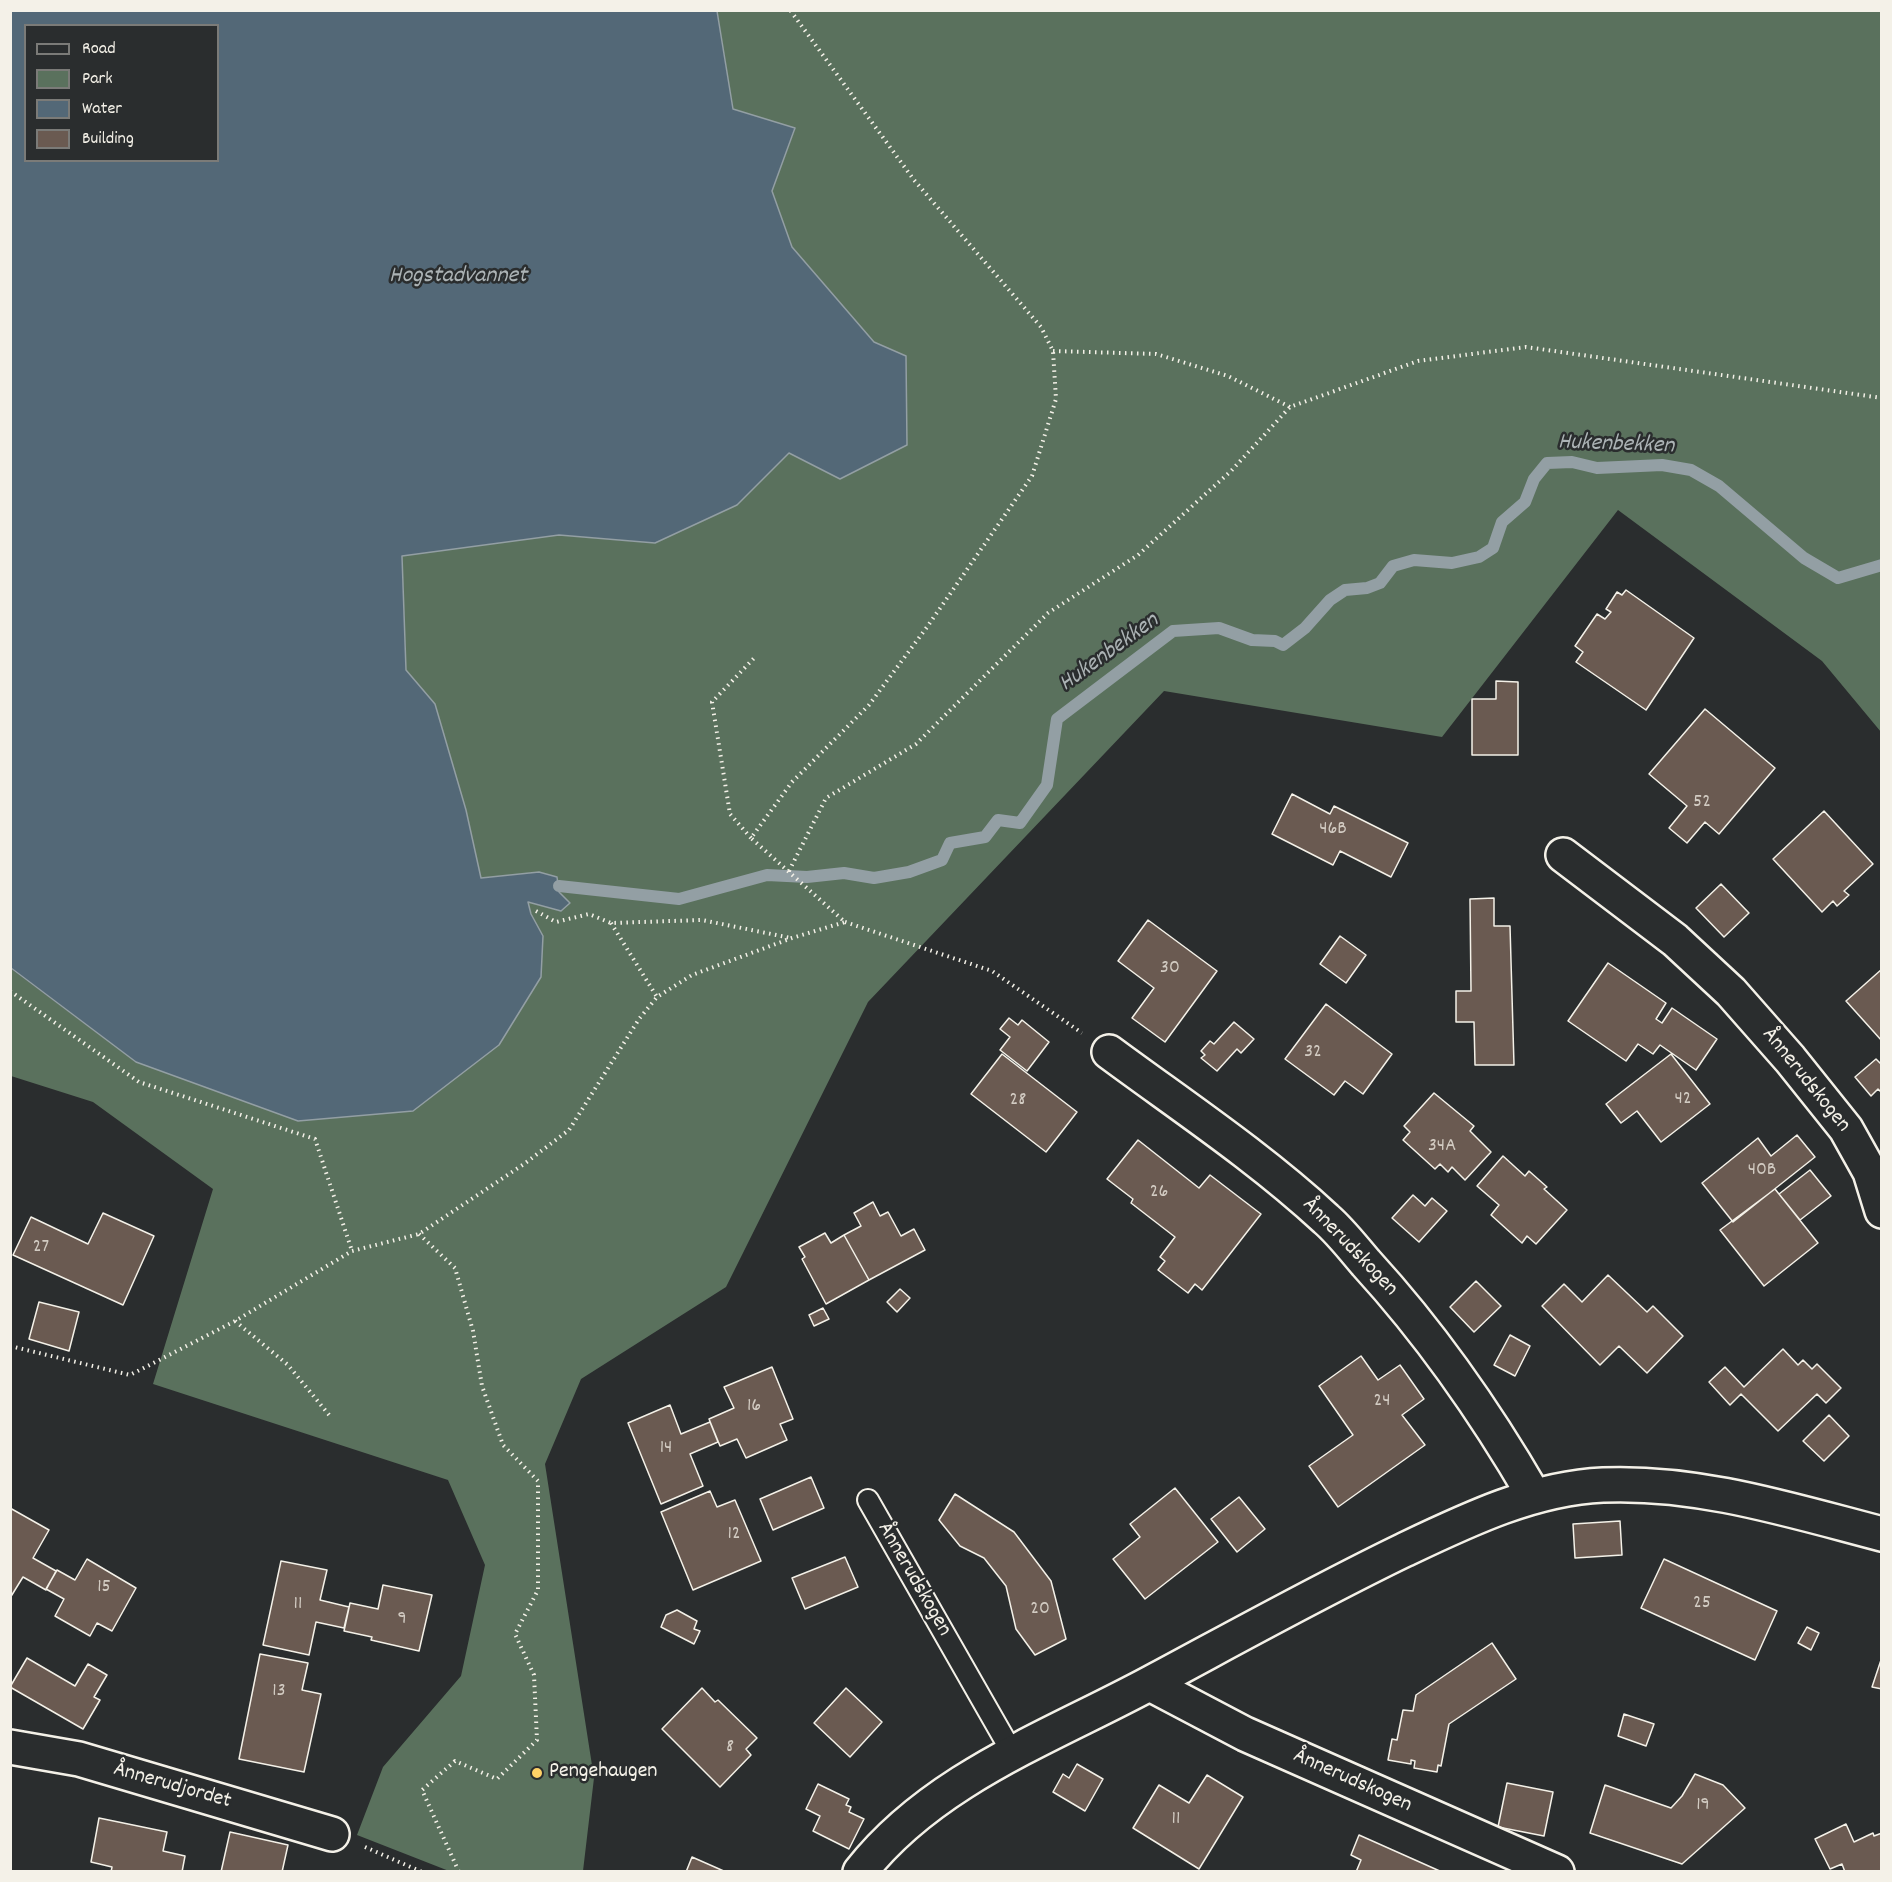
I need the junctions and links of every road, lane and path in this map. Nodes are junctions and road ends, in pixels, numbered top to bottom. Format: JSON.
{"nodes":[{"id":1,"x":790,"y":10,"type":"edge"},
{"id":2,"x":1053,"y":351,"type":"junction"},
{"id":3,"x":1881,"y":398,"type":"edge"},
{"id":4,"x":1290,"y":407,"type":"junction"},
{"id":5,"x":756,"y":656,"type":"dead end"},
{"id":6,"x":752,"y":838,"type":"junction"},
{"id":7,"x":1563,"y":855,"type":"dead end"},
{"id":8,"x":790,"y":872,"type":"junction"},
{"id":9,"x":536,"y":911,"type":"dead end"},
{"id":10,"x":845,"y":922,"type":"junction"},
{"id":11,"x":611,"y":923,"type":"junction"},
{"id":12,"x":792,"y":938,"type":"junction"},
{"id":13,"x":10,"y":991,"type":"edge"},
{"id":14,"x":657,"y":997,"type":"junction"},
{"id":15,"x":1109,"y":1052,"type":"joint"},
{"id":16,"x":1881,"y":1210,"type":"edge"},
{"id":17,"x":420,"y":1234,"type":"junction"},
{"id":18,"x":352,"y":1251,"type":"junction"},
{"id":19,"x":235,"y":1321,"type":"junction"},
{"id":20,"x":10,"y":1346,"type":"edge"},
{"id":21,"x":330,"y":1416,"type":"dead end"},
{"id":22,"x":1534,"y":1496,"type":"junction"},
{"id":23,"x":868,"y":1500,"type":"dead end"},
{"id":24,"x":1881,"y":1530,"type":"edge"},
{"id":25,"x":1150,"y":1684,"type":"junction"},
{"id":26,"x":10,"y":1747,"type":"edge"},
{"id":27,"x":1012,"y":1754,"type":"junction"},
{"id":28,"x":332,"y":1834,"type":"joint"},
{"id":29,"x":422,"y":1872,"type":"edge"},
{"id":30,"x":459,"y":1872,"type":"edge"},
{"id":31,"x":860,"y":1872,"type":"edge"},
{"id":32,"x":1557,"y":1872,"type":"edge"}],
"edges":[{"from":1,"to":2,"type":"path"},
{"from":2,"to":4,"type":"path"},
{"from":2,"to":6,"type":"path"},
{"from":3,"to":4,"type":"path"},
{"from":4,"to":8,"type":"path"},
{"from":5,"to":6,"type":"path"},
{"from":6,"to":8,"type":"path"},
{"from":7,"to":16,"type":"street","name":"Ånnerudskogen"},
{"from":8,"to":10,"type":"path"},
{"from":9,"to":11,"type":"path"},
{"from":10,"to":12,"type":"path"},
{"from":10,"to":15,"type":"path"},
{"from":11,"to":12,"type":"path"},
{"from":11,"to":14,"type":"path"},
{"from":12,"to":14,"type":"path"},
{"from":13,"to":18,"type":"path"},
{"from":14,"to":17,"type":"path"},
{"from":15,"to":22,"type":"street","name":"Ånnerudskogen"},
{"from":17,"to":18,"type":"path"},
{"from":17,"to":30,"type":"path"},
{"from":18,"to":19,"type":"path"},
{"from":19,"to":20,"type":"path"},
{"from":19,"to":21,"type":"path"},
{"from":22,"to":24,"type":"street"},
{"from":22,"to":25,"type":"street"},
{"from":23,"to":27,"type":"lane","name":"Ånnerudskogen"},
{"from":25,"to":27,"type":"street"},
{"from":25,"to":32,"type":"street","name":"Ånnerudskogen"},
{"from":26,"to":28,"type":"street","name":"Ånnerudjordet"},
{"from":27,"to":31,"type":"street"},
{"from":28,"to":29,"type":"path"}]}
